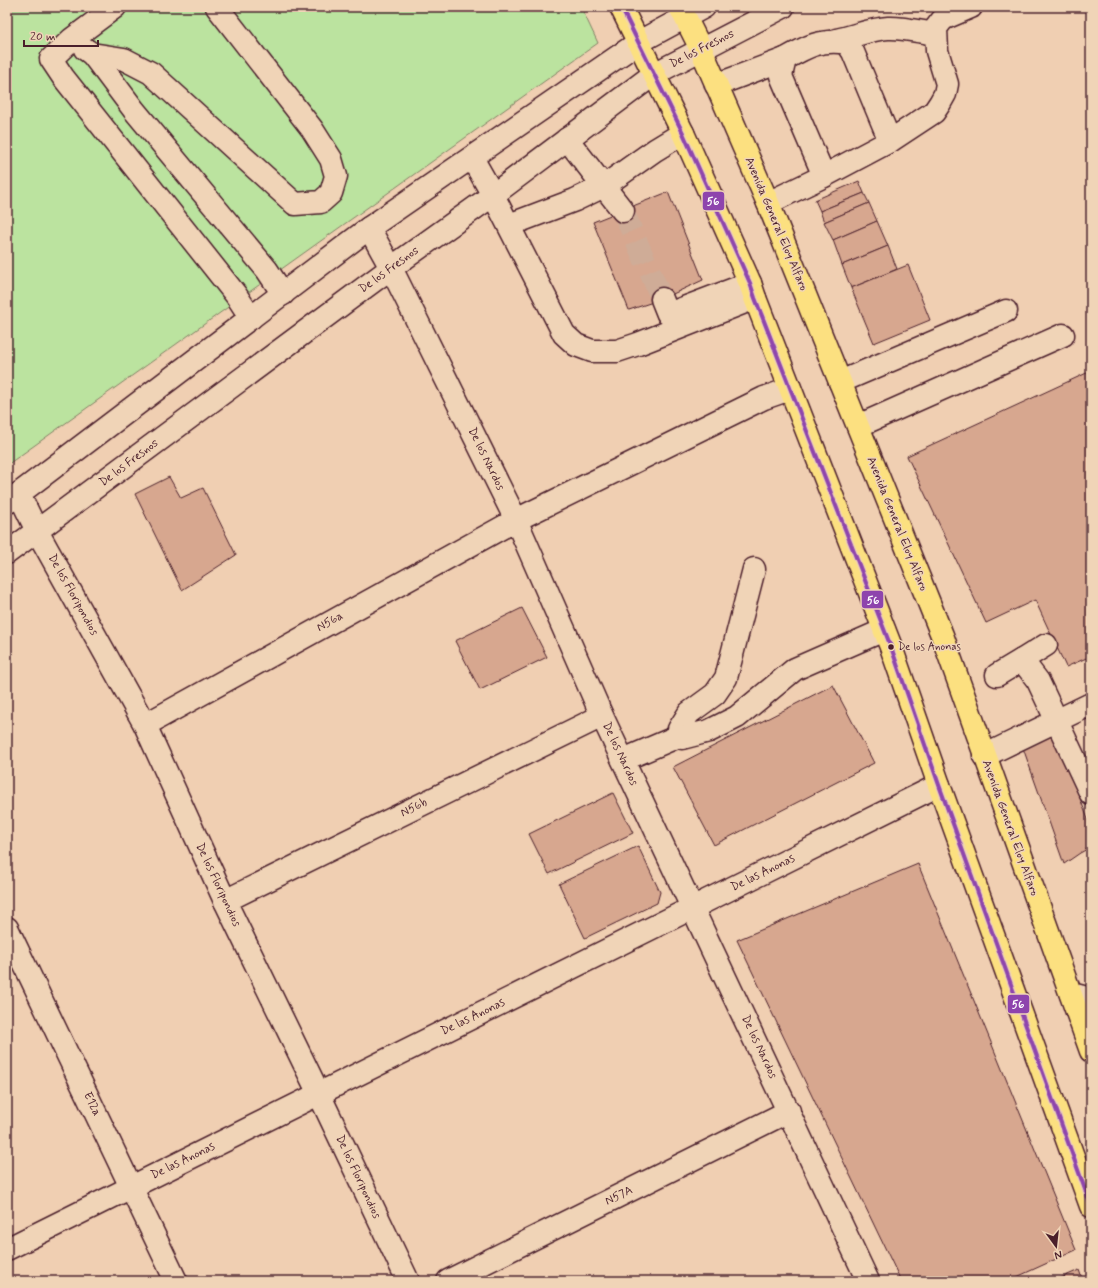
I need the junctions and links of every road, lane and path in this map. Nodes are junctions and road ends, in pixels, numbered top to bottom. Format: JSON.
{"nodes":[{"id":1,"x":115,"y":7,"type":"edge"},
{"id":2,"x":217,"y":7,"type":"edge"},
{"id":3,"x":622,"y":7,"type":"edge"},
{"id":4,"x":704,"y":7,"type":"edge"},
{"id":5,"x":783,"y":7,"type":"edge"},
{"id":6,"x":971,"y":7,"type":"edge"},
{"id":7,"x":682,"y":12,"type":"edge"},
{"id":8,"x":935,"y":34,"type":"junction"},
{"id":9,"x":72,"y":39,"type":"junction"},
{"id":10,"x":836,"y":40,"type":"junction"},
{"id":11,"x":639,"y":42,"type":"junction"},
{"id":12,"x":701,"y":49,"type":"junction"},
{"id":13,"x":92,"y":54,"type":"junction"},
{"id":14,"x":785,"y":59,"type":"junction"},
{"id":15,"x":654,"y":74,"type":"junction"},
{"id":16,"x":716,"y":85,"type":"junction"},
{"id":17,"x":134,"y":110,"type":"junction"},
{"id":18,"x":683,"y":133,"type":"junction"},
{"id":19,"x":112,"y":138,"type":"junction"},
{"id":20,"x":567,"y":140,"type":"junction"},
{"id":21,"x":890,"y":141,"type":"junction"},
{"id":22,"x":472,"y":158,"type":"junction"},
{"id":23,"x":824,"y":176,"type":"junction"},
{"id":24,"x":604,"y":186,"type":"junction"},
{"id":25,"x":493,"y":195,"type":"junction"},
{"id":26,"x":768,"y":203,"type":"junction"},
{"id":27,"x":623,"y":211,"type":"tunnel mouth"},
{"id":28,"x":509,"y":225,"type":"junction"},
{"id":29,"x":369,"y":228,"type":"junction"},
{"id":30,"x":391,"y":268,"type":"junction"},
{"id":31,"x":752,"y":290,"type":"junction"},
{"id":32,"x":283,"y":294,"type":"junction"},
{"id":33,"x":662,"y":299,"type":"tunnel mouth"},
{"id":34,"x":1006,"y":311,"type":"dead end"},
{"id":35,"x":251,"y":318,"type":"junction"},
{"id":36,"x":1062,"y":335,"type":"dead end"},
{"id":37,"x":840,"y":382,"type":"junction"},
{"id":38,"x":790,"y":389,"type":"junction"},
{"id":39,"x":858,"y":426,"type":"junction"},
{"id":40,"x":13,"y":498,"type":"edge"},
{"id":41,"x":516,"y":520,"type":"junction"},
{"id":42,"x":37,"y":531,"type":"junction"},
{"id":43,"x":7,"y":553,"type":"edge"},
{"id":44,"x":754,"y":569,"type":"dead end"},
{"id":45,"x":884,"y":630,"type":"junction"},
{"id":46,"x":1046,"y":645,"type":"dead end"},
{"id":47,"x":1022,"y":660,"type":"junction"},
{"id":48,"x":998,"y":675,"type":"dead end"},
{"id":49,"x":1091,"y":704,"type":"edge"},
{"id":50,"x":602,"y":716,"type":"junction"},
{"id":51,"x":1056,"y":721,"type":"junction"},
{"id":52,"x":145,"y":725,"type":"junction"},
{"id":53,"x":679,"y":736,"type":"junction"},
{"id":54,"x":984,"y":756,"type":"junction"},
{"id":55,"x":623,"y":760,"type":"junction"},
{"id":56,"x":939,"y":785,"type":"junction"},
{"id":57,"x":1091,"y":794,"type":"edge"},
{"id":58,"x":225,"y":901,"type":"junction"},
{"id":59,"x":693,"y":908,"type":"junction"},
{"id":60,"x":7,"y":928,"type":"edge"},
{"id":61,"x":1081,"y":996,"type":"edge"},
{"id":62,"x":1091,"y":1051,"type":"edge"},
{"id":63,"x":319,"y":1094,"type":"junction"},
{"id":64,"x":789,"y":1111,"type":"junction"},
{"id":65,"x":132,"y":1187,"type":"junction"},
{"id":66,"x":1091,"y":1206,"type":"edge"},
{"id":67,"x":7,"y":1249,"type":"edge"},
{"id":68,"x":176,"y":1281,"type":"edge"},
{"id":69,"x":408,"y":1281,"type":"edge"},
{"id":70,"x":448,"y":1281,"type":"edge"},
{"id":71,"x":868,"y":1281,"type":"edge"}],
"edges":[{"from":1,"to":9,"type":"street"},
{"from":2,"to":13,"type":"street"},
{"from":3,"to":11,"type":"main road"},
{"from":4,"to":7,"type":"street"},
{"from":5,"to":12,"type":"street","name":"De los Fresnos"},
{"from":6,"to":8,"type":"street"},
{"from":7,"to":11,"type":"street"},
{"from":7,"to":12,"type":"main road","name":"Avenida General Eloy Alfaro"},
{"from":8,"to":10,"type":"street"},
{"from":8,"to":21,"type":"street"},
{"from":9,"to":13,"type":"street"},
{"from":9,"to":19,"type":"street"},
{"from":10,"to":14,"type":"street"},
{"from":10,"to":21,"type":"street"},
{"from":11,"to":15,"type":"main road"},
{"from":11,"to":22,"type":"street"},
{"from":12,"to":15,"type":"street","name":"De los Fresnos"},
{"from":12,"to":16,"type":"main road","name":"Avenida General Eloy Alfaro"},
{"from":13,"to":17,"type":"street"},
{"from":14,"to":16,"type":"street"},
{"from":14,"to":23,"type":"street"},
{"from":15,"to":18,"type":"main road"},
{"from":15,"to":20,"type":"street","name":"De los Fresnos"},
{"from":16,"to":26,"type":"main road","name":"Avenida General Eloy Alfaro"},
{"from":17,"to":19,"type":"street"},
{"from":17,"to":32,"type":"street"},
{"from":18,"to":24,"type":"street"},
{"from":18,"to":31,"type":"main road"},
{"from":19,"to":35,"type":"street"},
{"from":20,"to":24,"type":"street"},
{"from":20,"to":25,"type":"street","name":"De los Fresnos"},
{"from":21,"to":23,"type":"street"},
{"from":22,"to":25,"type":"street"},
{"from":22,"to":29,"type":"street"},
{"from":23,"to":26,"type":"street"},
{"from":24,"to":27,"type":"street"},
{"from":24,"to":28,"type":"street"},
{"from":25,"to":28,"type":"street"},
{"from":25,"to":30,"type":"street","name":"De los Fresnos"},
{"from":26,"to":37,"type":"main road","name":"Avenida General Eloy Alfaro"},
{"from":28,"to":31,"type":"street"},
{"from":29,"to":30,"type":"street","name":"De los Nardos"},
{"from":29,"to":32,"type":"street"},
{"from":30,"to":41,"type":"street","name":"De los Nardos"},
{"from":30,"to":42,"type":"street","name":"De los Fresnos"},
{"from":31,"to":33,"type":"street"},
{"from":31,"to":38,"type":"main road"},
{"from":32,"to":35,"type":"street"},
{"from":34,"to":37,"type":"street"},
{"from":35,"to":40,"type":"street"},
{"from":36,"to":39,"type":"street"},
{"from":37,"to":39,"type":"main road","name":"Avenida General Eloy Alfaro"},
{"from":38,"to":41,"type":"street","name":"N56a"},
{"from":38,"to":45,"type":"main road"},
{"from":39,"to":54,"type":"main road","name":"Avenida General Eloy Alfaro"},
{"from":40,"to":42,"type":"street","name":"De los Floripondios"},
{"from":41,"to":50,"type":"street","name":"De los Nardos"},
{"from":41,"to":52,"type":"street","name":"N56a"},
{"from":42,"to":43,"type":"street","name":"De los Fresnos"},
{"from":42,"to":52,"type":"street","name":"De los Floripondios"},
{"from":44,"to":53,"type":"street"},
{"from":45,"to":53,"type":"street"},
{"from":45,"to":56,"type":"main road"},
{"from":46,"to":47,"type":"street"},
{"from":47,"to":48,"type":"street"},
{"from":47,"to":51,"type":"street"},
{"from":49,"to":51,"type":"street"},
{"from":50,"to":55,"type":"street","name":"De los Nardos"},
{"from":50,"to":58,"type":"street","name":"N56b"},
{"from":51,"to":54,"type":"street"},
{"from":51,"to":57,"type":"street"},
{"from":52,"to":58,"type":"street","name":"De los Floripondios"},
{"from":53,"to":55,"type":"street"},
{"from":54,"to":61,"type":"main road","name":"Avenida General Eloy Alfaro"},
{"from":55,"to":59,"type":"street","name":"De los Nardos"},
{"from":56,"to":59,"type":"street","name":"De las Anonas"},
{"from":56,"to":66,"type":"main road"},
{"from":58,"to":63,"type":"street","name":"De los Floripondios"},
{"from":59,"to":63,"type":"street","name":"De las Anonas"},
{"from":59,"to":64,"type":"street","name":"De los Nardos"},
{"from":60,"to":65,"type":"street","name":"E12a"},
{"from":61,"to":62,"type":"main road","name":"Avenida General Eloy Alfaro"},
{"from":63,"to":65,"type":"street","name":"De las Anonas"},
{"from":63,"to":69,"type":"street","name":"De los Floripondios"},
{"from":64,"to":70,"type":"street","name":"N57A"},
{"from":64,"to":71,"type":"street","name":"De los Nardos"},
{"from":65,"to":67,"type":"street","name":"De las Anonas"},
{"from":65,"to":68,"type":"street","name":"E12a"}]}
